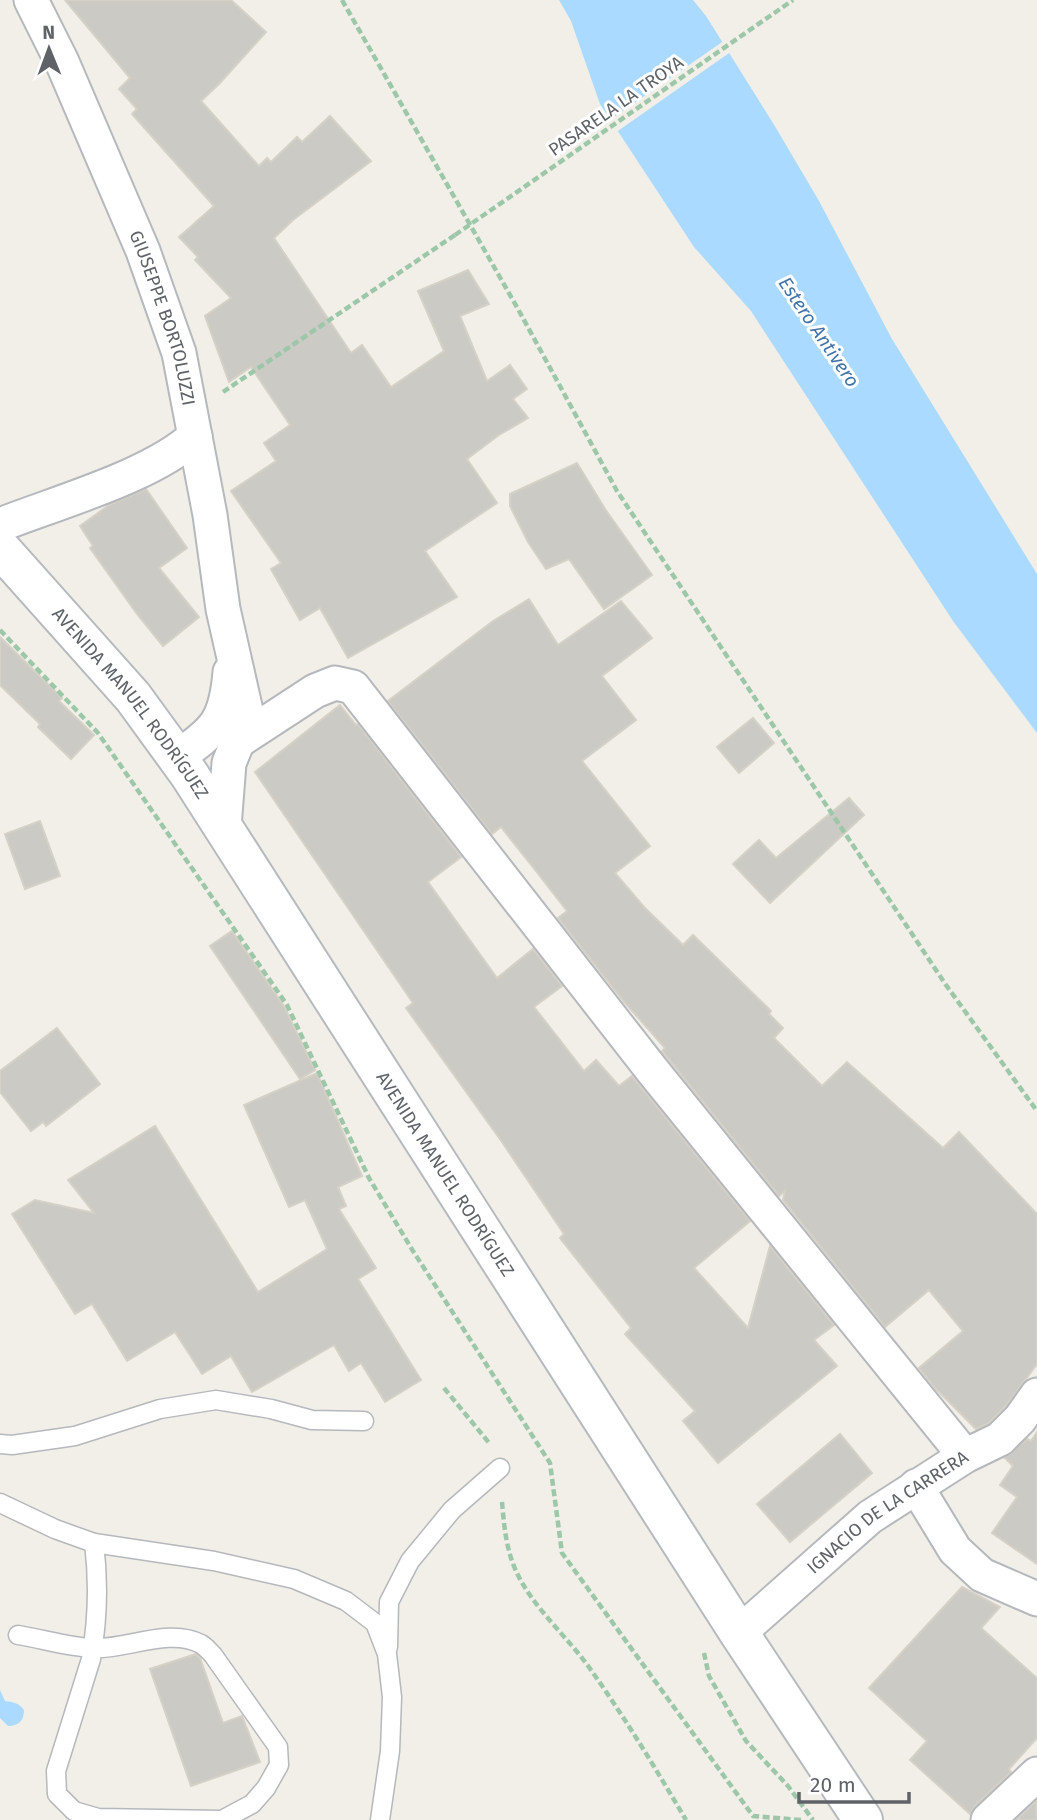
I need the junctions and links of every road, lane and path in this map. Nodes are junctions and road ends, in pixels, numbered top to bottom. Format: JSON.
{"nodes":[{"id":1,"x":31,"y":0,"type":"edge"},
{"id":2,"x":342,"y":0,"type":"edge"},
{"id":3,"x":793,"y":0,"type":"edge"},
{"id":4,"x":193,"y":425,"type":"junction"},
{"id":5,"x":0,"y":525,"type":"edge"},
{"id":6,"x":0,"y":548,"type":"edge"},
{"id":7,"x":0,"y":630,"type":"edge"},
{"id":8,"x":232,"y":656,"type":"junction"},
{"id":9,"x":237,"y":742,"type":"junction"},
{"id":10,"x":177,"y":757,"type":"junction"},
{"id":11,"x":224,"y":827,"type":"junction"},
{"id":12,"x":1037,"y":1111,"type":"edge"},
{"id":13,"x":444,"y":1388,"type":"dead end"},
{"id":14,"x":1037,"y":1395,"type":"edge"},
{"id":15,"x":364,"y":1421,"type":"dead end"},
{"id":16,"x":0,"y":1444,"type":"edge"},
{"id":17,"x":965,"y":1456,"type":"junction"},
{"id":18,"x":500,"y":1468,"type":"junction"},
{"id":19,"x":916,"y":1486,"type":"junction"},
{"id":20,"x":0,"y":1503,"type":"edge"},
{"id":21,"x":94,"y":1543,"type":"junction"},
{"id":22,"x":1037,"y":1599,"type":"edge"},
{"id":23,"x":739,"y":1633,"type":"junction"},
{"id":24,"x":19,"y":1635,"type":"dead end"},
{"id":25,"x":93,"y":1648,"type":"junction"},
{"id":26,"x":387,"y":1654,"type":"junction"},
{"id":27,"x":1037,"y":1774,"type":"edge"},
{"id":28,"x":380,"y":1820,"type":"edge"},
{"id":29,"x":686,"y":1820,"type":"edge"},
{"id":30,"x":801,"y":1820,"type":"edge"},
{"id":31,"x":863,"y":1820,"type":"edge"},
{"id":32,"x":988,"y":1820,"type":"edge"}],
"edges":[{"from":1,"to":4,"type":"street","name":"GIUSEPPE BORTOLUZZI"},
{"from":2,"to":12,"type":"path"},
{"from":3,"to":4,"type":"path","name":"PASARELA LA TROYA","bridge":true},
{"from":4,"to":5,"type":"street"},
{"from":4,"to":8,"type":"street","name":"GIUSEPPE BORTOLUZZI"},
{"from":6,"to":10,"type":"main road","name":"AVENIDA MANUEL RODRÍGUEZ"},
{"from":7,"to":30,"type":"path"},
{"from":8,"to":9,"type":"street"},
{"from":8,"to":10,"type":"street"},
{"from":9,"to":11,"type":"street"},
{"from":9,"to":17,"type":"street"},
{"from":10,"to":11,"type":"main road","name":"AVENIDA MANUEL RODRÍGUEZ"},
{"from":11,"to":23,"type":"main road","name":"AVENIDA MANUEL RODRÍGUEZ"},
{"from":13,"to":18,"type":"path"},
{"from":14,"to":17,"type":"street","name":"IGNACIO DE LA CARRERA"},
{"from":15,"to":16,"type":"lane"},
{"from":17,"to":19,"type":"street","name":"IGNACIO DE LA CARRERA"},
{"from":18,"to":26,"type":"lane"},
{"from":18,"to":29,"type":"path"},
{"from":19,"to":22,"type":"street"},
{"from":19,"to":23,"type":"street","name":"IGNACIO DE LA CARRERA"},
{"from":20,"to":21,"type":"lane"},
{"from":21,"to":25,"type":"lane"},
{"from":21,"to":26,"type":"lane"},
{"from":23,"to":31,"type":"main road","name":"AVENIDA MANUEL RODRÍGUEZ"},
{"from":24,"to":25,"type":"lane"},
{"from":25,"to":25,"type":"lane"},
{"from":26,"to":28,"type":"lane"},
{"from":27,"to":32,"type":"street"}]}
